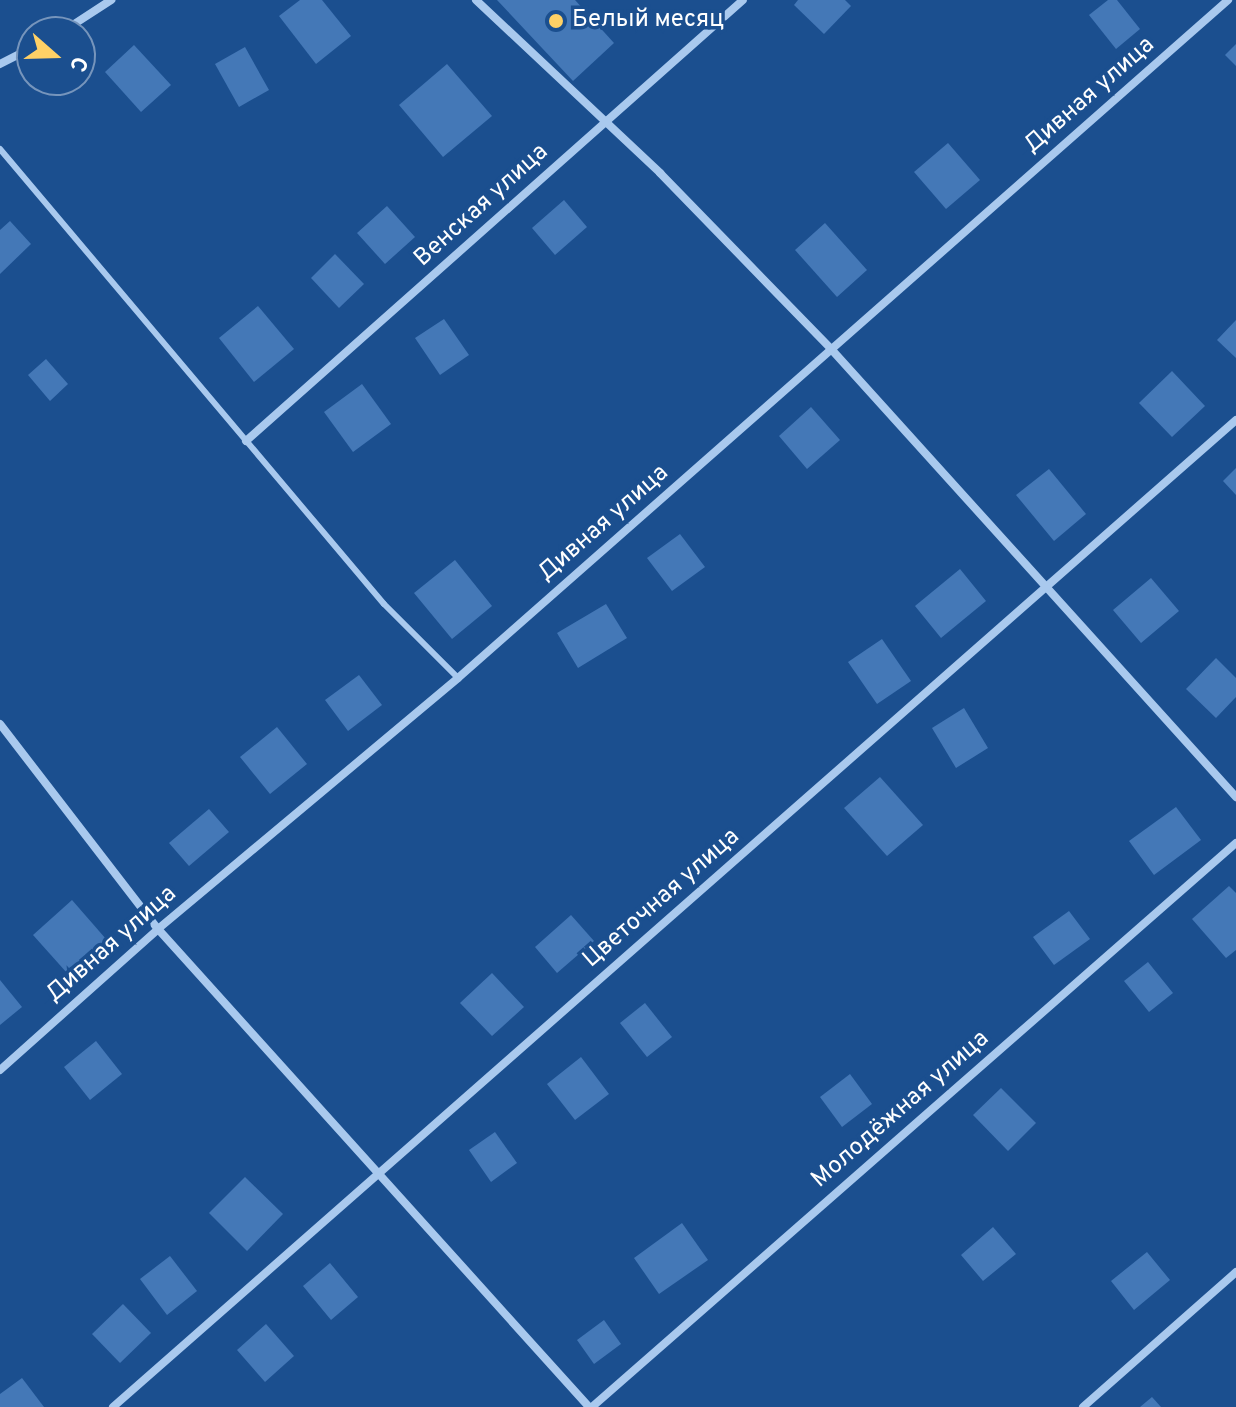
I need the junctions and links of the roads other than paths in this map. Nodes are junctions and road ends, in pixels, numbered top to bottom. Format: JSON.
{"nodes":[{"id":1,"x":111,"y":0,"type":"edge"},
{"id":2,"x":476,"y":0,"type":"edge"},
{"id":3,"x":743,"y":0,"type":"edge"},
{"id":4,"x":1228,"y":0,"type":"edge"},
{"id":5,"x":86,"y":16,"type":"edge"},
{"id":6,"x":607,"y":121,"type":"junction"},
{"id":7,"x":0,"y":149,"type":"edge"},
{"id":8,"x":832,"y":350,"type":"junction"},
{"id":9,"x":1236,"y":420,"type":"edge"},
{"id":10,"x":246,"y":441,"type":"junction"},
{"id":11,"x":1045,"y":590,"type":"junction"},
{"id":12,"x":458,"y":678,"type":"junction"},
{"id":13,"x":0,"y":724,"type":"edge"},
{"id":14,"x":1236,"y":797,"type":"edge"},
{"id":15,"x":1236,"y":843,"type":"edge"},
{"id":16,"x":158,"y":929,"type":"junction"},
{"id":17,"x":0,"y":1070,"type":"edge"},
{"id":18,"x":381,"y":1172,"type":"junction"},
{"id":19,"x":1236,"y":1272,"type":"edge"},
{"id":20,"x":113,"y":1407,"type":"edge"},
{"id":21,"x":591,"y":1407,"type":"edge"},
{"id":22,"x":1083,"y":1407,"type":"edge"}],
"edges":[{"from":1,"to":5,"type":"street"},
{"from":2,"to":6,"type":"street"},
{"from":3,"to":6,"type":"street","name":"Венская улица"},
{"from":4,"to":8,"type":"street","name":"Дивная улица"},
{"from":6,"to":8,"type":"street"},
{"from":6,"to":10,"type":"street","name":"Венская улица"},
{"from":7,"to":10,"type":"lane"},
{"from":8,"to":11,"type":"street"},
{"from":8,"to":12,"type":"street","name":"Дивная улица"},
{"from":9,"to":11,"type":"street","name":"Цветочная улица"},
{"from":10,"to":12,"type":"lane"},
{"from":11,"to":14,"type":"street"},
{"from":11,"to":18,"type":"street","name":"Цветочная улица"},
{"from":12,"to":16,"type":"street","name":"Дивная улица"},
{"from":13,"to":16,"type":"street"},
{"from":15,"to":21,"type":"street","name":"Молодёжная улица"},
{"from":16,"to":17,"type":"street","name":"Дивная улица"},
{"from":16,"to":18,"type":"street"},
{"from":18,"to":20,"type":"street","name":"Цветочная улица"},
{"from":18,"to":21,"type":"street"},
{"from":19,"to":22,"type":"street"}]}
